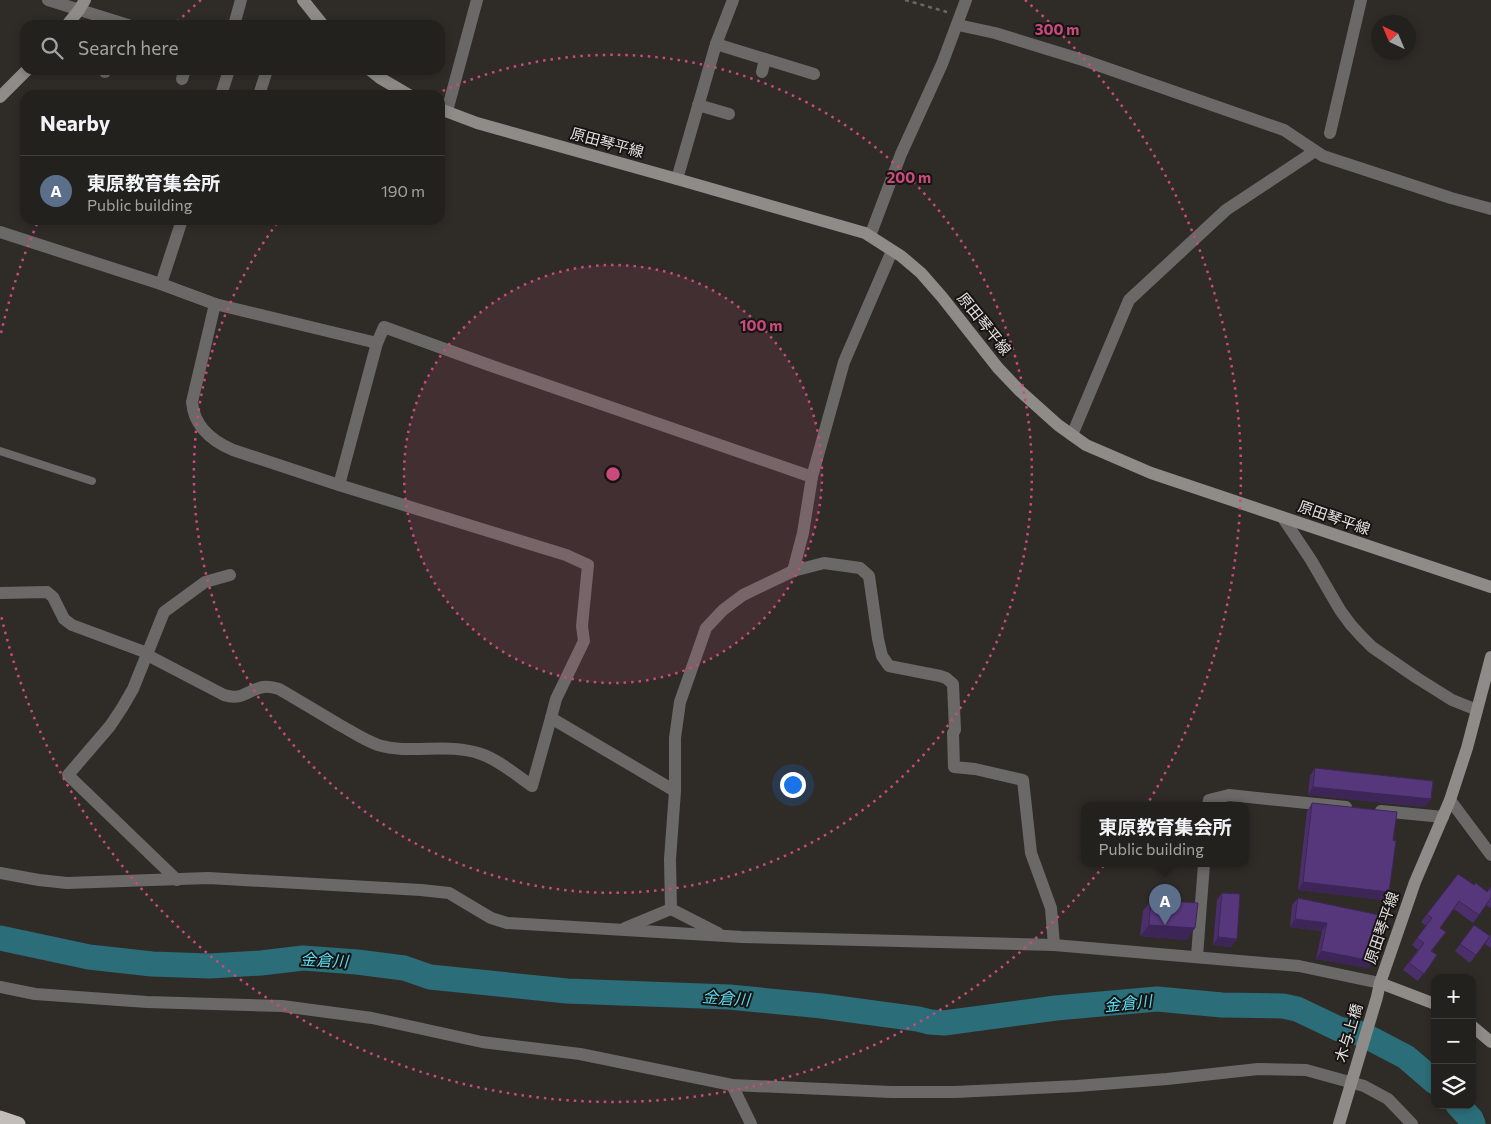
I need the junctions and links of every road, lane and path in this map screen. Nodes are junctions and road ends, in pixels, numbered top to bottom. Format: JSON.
{"nodes":[{"id":1,"x":48,"y":0,"type":"edge"},
{"id":2,"x":241,"y":0,"type":"edge"},
{"id":3,"x":303,"y":0,"type":"edge"},
{"id":4,"x":477,"y":0,"type":"edge"},
{"id":5,"x":733,"y":0,"type":"edge"},
{"id":6,"x":905,"y":0,"type":"edge"},
{"id":7,"x":966,"y":0,"type":"edge"},
{"id":8,"x":1361,"y":0,"type":"edge"},
{"id":9,"x":82,"y":5,"type":"edge"},
{"id":10,"x":71,"y":20,"type":"edge"},
{"id":11,"x":114,"y":20,"type":"edge"},
{"id":12,"x":235,"y":20,"type":"edge"},
{"id":13,"x":318,"y":20,"type":"edge"},
{"id":14,"x":959,"y":20,"type":"junction"},
{"id":15,"x":716,"y":44,"type":"junction"},
{"id":16,"x":766,"y":59,"type":"junction"},
{"id":17,"x":762,"y":72,"type":"dead end"},
{"id":18,"x":814,"y":74,"type":"dead end"},
{"id":19,"x":23,"y":75,"type":"edge"},
{"id":20,"x":227,"y":75,"type":"edge"},
{"id":21,"x":265,"y":75,"type":"edge"},
{"id":22,"x":376,"y":75,"type":"edge"},
{"id":23,"x":223,"y":90,"type":"edge"},
{"id":24,"x":261,"y":90,"type":"edge"},
{"id":25,"x":400,"y":90,"type":"edge"},
{"id":26,"x":0,"y":97,"type":"edge"},
{"id":27,"x":698,"y":105,"type":"junction"},
{"id":28,"x":445,"y":107,"type":"edge"},
{"id":29,"x":445,"y":110,"type":"edge"},
{"id":30,"x":729,"y":114,"type":"dead end"},
{"id":31,"x":1330,"y":133,"type":"dead end"},
{"id":32,"x":1315,"y":151,"type":"junction"},
{"id":33,"x":677,"y":179,"type":"junction"},
{"id":34,"x":1491,"y":209,"type":"edge"},
{"id":35,"x":180,"y":225,"type":"edge"},
{"id":36,"x":0,"y":232,"type":"edge"},
{"id":37,"x":870,"y":236,"type":"junction"},
{"id":38,"x":892,"y":251,"type":"junction"},
{"id":39,"x":161,"y":284,"type":"junction"},
{"id":40,"x":215,"y":304,"type":"junction"},
{"id":41,"x":377,"y":344,"type":"junction"},
{"id":42,"x":1072,"y":435,"type":"junction"},
{"id":43,"x":0,"y":451,"type":"edge"},
{"id":44,"x":812,"y":477,"type":"junction"},
{"id":45,"x":92,"y":481,"type":"dead end"},
{"id":46,"x":339,"y":485,"type":"junction"},
{"id":47,"x":1283,"y":518,"type":"junction"},
{"id":48,"x":793,"y":571,"type":"junction"},
{"id":49,"x":230,"y":575,"type":"dead end"},
{"id":50,"x":1491,"y":587,"type":"edge"},
{"id":51,"x":0,"y":593,"type":"edge"},
{"id":52,"x":147,"y":654,"type":"junction"},
{"id":53,"x":1491,"y":657,"type":"edge"},
{"id":54,"x":1477,"y":710,"type":"junction"},
{"id":55,"x":551,"y":718,"type":"junction"},
{"id":56,"x":675,"y":791,"type":"junction"},
{"id":57,"x":1450,"y":800,"type":"junction"},
{"id":58,"x":1209,"y":802,"type":"edge"},
{"id":59,"x":1443,"y":817,"type":"junction"},
{"id":60,"x":1491,"y":854,"type":"edge"},
{"id":61,"x":1204,"y":867,"type":"edge"},
{"id":62,"x":0,"y":873,"type":"edge"},
{"id":63,"x":177,"y":880,"type":"junction"},
{"id":64,"x":671,"y":909,"type":"junction"},
{"id":65,"x":620,"y":930,"type":"junction"},
{"id":66,"x":723,"y":936,"type":"junction"},
{"id":67,"x":1054,"y":945,"type":"junction"},
{"id":68,"x":1197,"y":956,"type":"junction"},
{"id":69,"x":1380,"y":983,"type":"junction"},
{"id":70,"x":0,"y":987,"type":"edge"},
{"id":71,"x":1431,"y":1002,"type":"edge"},
{"id":72,"x":1476,"y":1029,"type":"edge"},
{"id":73,"x":1491,"y":1042,"type":"edge"},
{"id":74,"x":1351,"y":1081,"type":"junction"},
{"id":75,"x":732,"y":1085,"type":"junction"},
{"id":76,"x":0,"y":1118,"type":"edge"},
{"id":77,"x":18,"y":1124,"type":"edge"},
{"id":78,"x":751,"y":1124,"type":"edge"},
{"id":79,"x":1339,"y":1124,"type":"edge"},
{"id":80,"x":1412,"y":1124,"type":"edge"}],
"edges":[{"from":1,"to":9,"type":"street"},
{"from":2,"to":12,"type":"street"},
{"from":3,"to":13,"type":"main road"},
{"from":4,"to":28,"type":"street"},
{"from":5,"to":15,"type":"street"},
{"from":6,"to":14,"type":"path"},
{"from":7,"to":14,"type":"street"},
{"from":8,"to":31,"type":"street"},
{"from":9,"to":10,"type":"main road"},
{"from":9,"to":11,"type":"street"},
{"from":14,"to":32,"type":"street"},
{"from":14,"to":37,"type":"street"},
{"from":15,"to":16,"type":"street"},
{"from":15,"to":27,"type":"street"},
{"from":16,"to":17,"type":"street"},
{"from":16,"to":18,"type":"street"},
{"from":19,"to":26,"type":"main road"},
{"from":20,"to":23,"type":"street"},
{"from":21,"to":24,"type":"street"},
{"from":22,"to":25,"type":"main road"},
{"from":27,"to":30,"type":"street"},
{"from":27,"to":33,"type":"street"},
{"from":29,"to":33,"type":"main road","name":"原田琴平線"},
{"from":32,"to":34,"type":"street"},
{"from":32,"to":42,"type":"street"},
{"from":33,"to":37,"type":"main road","name":"原田琴平線"},
{"from":35,"to":39,"type":"street"},
{"from":36,"to":39,"type":"street"},
{"from":37,"to":38,"type":"main road","name":"原田琴平線"},
{"from":38,"to":42,"type":"main road","name":"原田琴平線"},
{"from":38,"to":44,"type":"street"},
{"from":39,"to":40,"type":"street"},
{"from":40,"to":41,"type":"street"},
{"from":40,"to":46,"type":"street"},
{"from":41,"to":44,"type":"street"},
{"from":41,"to":46,"type":"street"},
{"from":42,"to":47,"type":"main road","name":"原田琴平線"},
{"from":43,"to":45,"type":"lane"},
{"from":44,"to":48,"type":"street"},
{"from":46,"to":55,"type":"street"},
{"from":47,"to":50,"type":"main road","name":"原田琴平線"},
{"from":47,"to":54,"type":"street"},
{"from":48,"to":56,"type":"street"},
{"from":48,"to":67,"type":"street"},
{"from":49,"to":52,"type":"street"},
{"from":51,"to":52,"type":"street"},
{"from":52,"to":55,"type":"street"},
{"from":52,"to":63,"type":"street"},
{"from":53,"to":54,"type":"main road","name":"原田琴平線"},
{"from":54,"to":57,"type":"main road","name":"原田琴平線"},
{"from":55,"to":56,"type":"street"},
{"from":56,"to":64,"type":"street"},
{"from":57,"to":59,"type":"main road","name":"原田琴平線"},
{"from":57,"to":60,"type":"street"},
{"from":58,"to":59,"type":"street"},
{"from":59,"to":69,"type":"main road","name":"原田琴平線"},
{"from":61,"to":68,"type":"street"},
{"from":62,"to":63,"type":"street"},
{"from":63,"to":65,"type":"street"},
{"from":64,"to":65,"type":"street"},
{"from":64,"to":66,"type":"street"},
{"from":65,"to":66,"type":"street"},
{"from":66,"to":67,"type":"street"},
{"from":67,"to":68,"type":"street"},
{"from":68,"to":69,"type":"street"},
{"from":69,"to":71,"type":"main road","name":"原田琴平線"},
{"from":69,"to":74,"type":"main road","name":"木与上橋"},
{"from":70,"to":75,"type":"street"},
{"from":72,"to":73,"type":"main road"},
{"from":74,"to":75,"type":"street"},
{"from":74,"to":79,"type":"main road","name":"木与上橋"},
{"from":74,"to":80,"type":"street"},
{"from":75,"to":78,"type":"street"},
{"from":76,"to":77,"type":"highway"}]}
